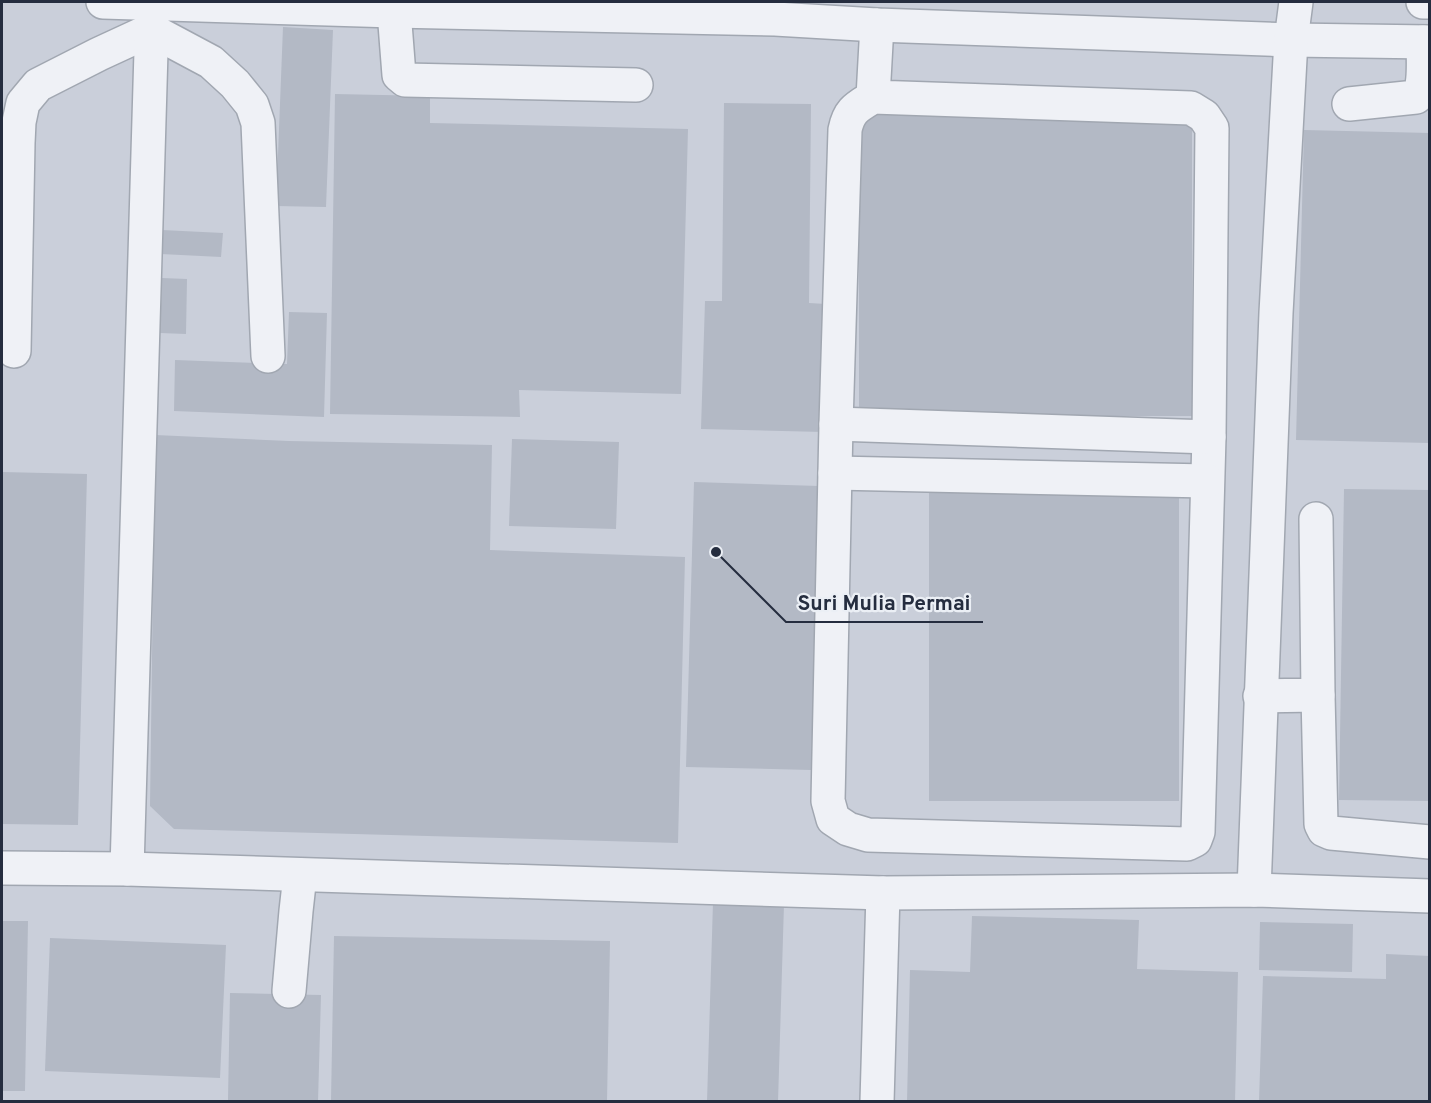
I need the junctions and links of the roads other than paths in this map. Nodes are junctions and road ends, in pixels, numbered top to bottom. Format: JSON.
{"nodes":[{"id":1,"x":103,"y":2,"type":"edge"},
{"id":2,"x":1296,"y":2,"type":"edge"},
{"id":3,"x":1423,"y":2,"type":"edge"},
{"id":4,"x":1430,"y":2,"type":"edge"},
{"id":5,"x":775,"y":10,"type":"edge"},
{"id":6,"x":151,"y":12,"type":"edge"},
{"id":7,"x":394,"y":12,"type":"junction"},
{"id":8,"x":877,"y":25,"type":"junction"},
{"id":9,"x":1292,"y":40,"type":"junction"},
{"id":10,"x":1426,"y":42,"type":"edge"},
{"id":11,"x":636,"y":85,"type":"dead end"},
{"id":12,"x":873,"y":97,"type":"junction"},
{"id":13,"x":1349,"y":104,"type":"dead end"},
{"id":14,"x":14,"y":351,"type":"dead end"},
{"id":15,"x":267,"y":356,"type":"dead end"},
{"id":16,"x":836,"y":424,"type":"junction"},
{"id":17,"x":1209,"y":437,"type":"junction"},
{"id":18,"x":835,"y":473,"type":"junction"},
{"id":19,"x":1208,"y":481,"type":"junction"},
{"id":20,"x":1316,"y":519,"type":"dead end"},
{"id":21,"x":1318,"y":695,"type":"junction"},
{"id":22,"x":1260,"y":696,"type":"junction"},
{"id":23,"x":1430,"y":842,"type":"edge"},
{"id":24,"x":2,"y":868,"type":"edge"},
{"id":25,"x":127,"y":869,"type":"junction"},
{"id":26,"x":300,"y":875,"type":"junction"},
{"id":27,"x":1254,"y":890,"type":"junction"},
{"id":28,"x":883,"y":893,"type":"junction"},
{"id":29,"x":1430,"y":896,"type":"edge"},
{"id":30,"x":289,"y":991,"type":"dead end"},
{"id":31,"x":877,"y":1101,"type":"edge"}],
"edges":[{"from":1,"to":6,"type":"lane"},
{"from":2,"to":9,"type":"lane"},
{"from":3,"to":4,"type":"lane"},
{"from":5,"to":7,"type":"lane"},
{"from":5,"to":8,"type":"lane"},
{"from":6,"to":7,"type":"lane"},
{"from":6,"to":14,"type":"lane"},
{"from":6,"to":15,"type":"lane"},
{"from":6,"to":25,"type":"lane"},
{"from":7,"to":11,"type":"lane"},
{"from":8,"to":9,"type":"lane"},
{"from":8,"to":12,"type":"lane"},
{"from":9,"to":10,"type":"lane"},
{"from":9,"to":22,"type":"lane"},
{"from":10,"to":13,"type":"lane"},
{"from":12,"to":16,"type":"lane"},
{"from":12,"to":17,"type":"lane"},
{"from":16,"to":17,"type":"lane"},
{"from":16,"to":18,"type":"lane"},
{"from":17,"to":19,"type":"lane"},
{"from":18,"to":19,"type":"lane"},
{"from":18,"to":19,"type":"lane"},
{"from":20,"to":21,"type":"lane"},
{"from":21,"to":22,"type":"lane"},
{"from":21,"to":23,"type":"lane"},
{"from":22,"to":27,"type":"lane"},
{"from":24,"to":25,"type":"lane"},
{"from":25,"to":26,"type":"lane"},
{"from":26,"to":28,"type":"lane"},
{"from":26,"to":30,"type":"lane"},
{"from":27,"to":28,"type":"lane"},
{"from":27,"to":29,"type":"lane"},
{"from":28,"to":31,"type":"lane"}]}
